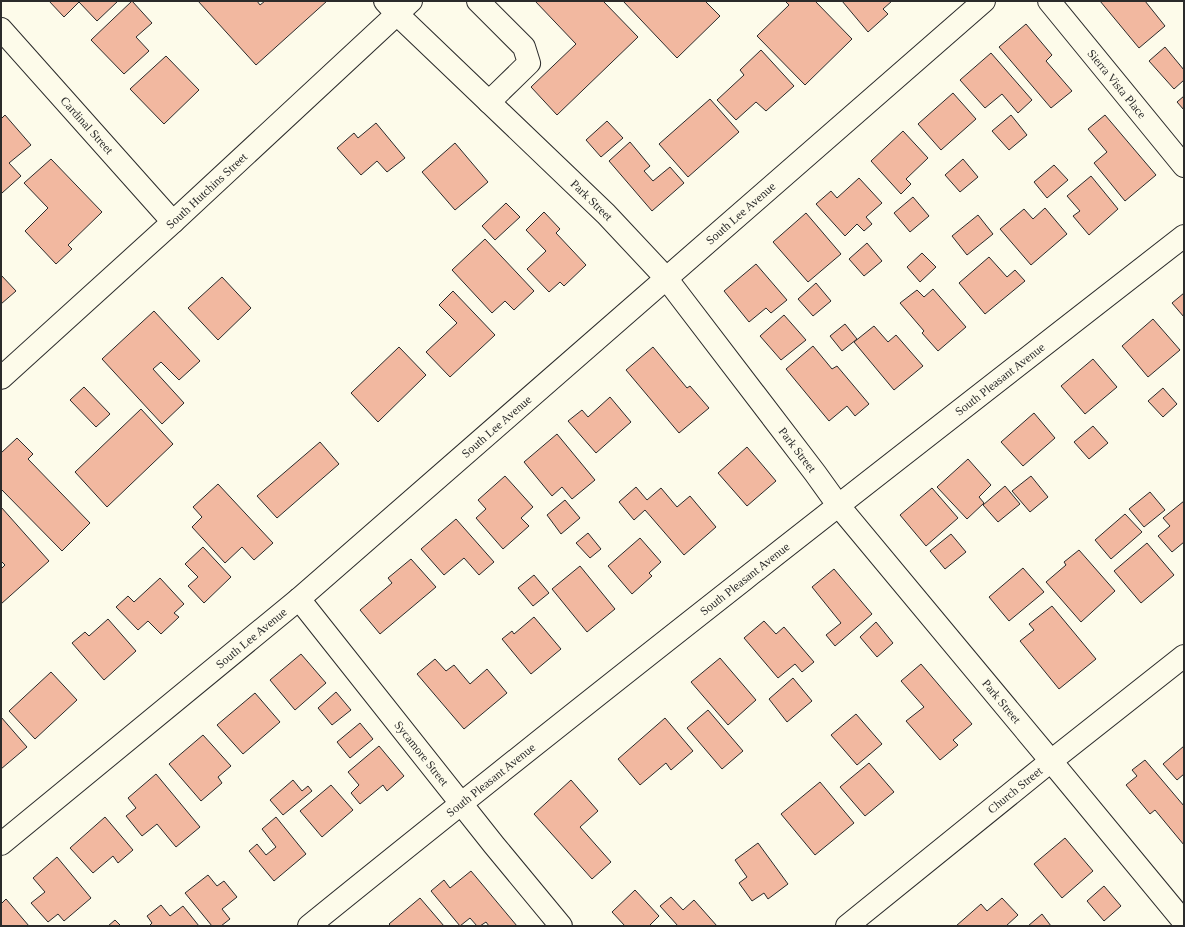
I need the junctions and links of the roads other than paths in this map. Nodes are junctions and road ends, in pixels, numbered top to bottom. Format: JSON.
{"nodes":[{"id":1,"x":478,"y":1,"type":"edge"},
{"id":2,"x":984,"y":1,"type":"edge"},
{"id":3,"x":1049,"y":1,"type":"edge"},
{"id":4,"x":397,"y":5,"type":"edge"},
{"id":5,"x":1,"y":29,"type":"edge"},
{"id":6,"x":489,"y":102,"type":"junction"},
{"id":7,"x":1184,"y":166,"type":"edge"},
{"id":8,"x":173,"y":222,"type":"junction"},
{"id":9,"x":1184,"y":236,"type":"edge"},
{"id":10,"x":666,"y":278,"type":"junction"},
{"id":11,"x":1,"y":378,"type":"edge"},
{"id":12,"x":838,"y":505,"type":"junction"},
{"id":13,"x":299,"y":598,"type":"junction"},
{"id":14,"x":1184,"y":656,"type":"edge"},
{"id":15,"x":1051,"y":760,"type":"junction"},
{"id":16,"x":461,"y":803,"type":"junction"},
{"id":17,"x":1,"y":844,"type":"edge"},
{"id":18,"x":1184,"y":922,"type":"edge"},
{"id":19,"x":310,"y":926,"type":"edge"},
{"id":20,"x":561,"y":926,"type":"edge"},
{"id":21,"x":847,"y":926,"type":"edge"}],
"edges":[{"from":1,"to":6,"type":"street"},
{"from":2,"to":10,"type":"street","name":"South Lee Avenue"},
{"from":3,"to":7,"type":"street","name":"Sierra Vista Place"},
{"from":4,"to":6,"type":"street","name":"Park Street"},
{"from":4,"to":8,"type":"street","name":"South Hutchins Street"},
{"from":5,"to":8,"type":"street","name":"Cardinal Street"},
{"from":6,"to":10,"type":"street","name":"Park Street"},
{"from":8,"to":11,"type":"street","name":"South Hutchins Street"},
{"from":9,"to":12,"type":"street","name":"South Pleasant Avenue"},
{"from":10,"to":12,"type":"street","name":"Park Street"},
{"from":10,"to":13,"type":"street","name":"South Lee Avenue"},
{"from":12,"to":15,"type":"street","name":"Park Street"},
{"from":12,"to":16,"type":"street","name":"South Pleasant Avenue"},
{"from":13,"to":16,"type":"street","name":"Sycamore Street"},
{"from":13,"to":17,"type":"street","name":"South Lee Avenue"},
{"from":14,"to":15,"type":"street","name":"Church Street"},
{"from":15,"to":18,"type":"street","name":"Park Street"},
{"from":15,"to":21,"type":"street","name":"Church Street"},
{"from":16,"to":19,"type":"street","name":"South Pleasant Avenue"},
{"from":16,"to":20,"type":"street","name":"Sycamore Street"}]}
